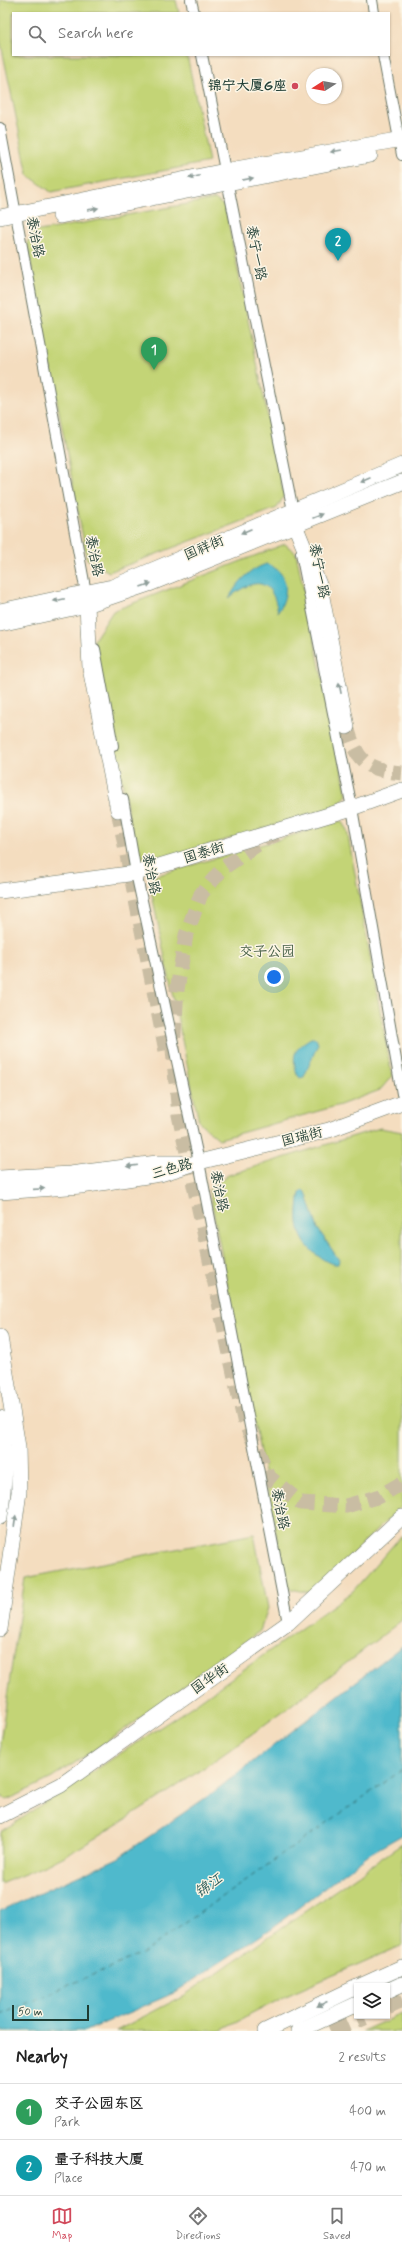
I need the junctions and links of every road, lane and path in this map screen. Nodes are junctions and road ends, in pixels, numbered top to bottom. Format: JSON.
{"nodes":[{"id":1,"x":191,"y":0,"type":"edge"},
{"id":2,"x":372,"y":0,"type":"edge"},
{"id":3,"x":194,"y":12,"type":"edge"},
{"id":4,"x":374,"y":12,"type":"edge"},
{"id":5,"x":202,"y":56,"type":"edge"},
{"id":6,"x":383,"y":56,"type":"edge"},
{"id":7,"x":0,"y":128,"type":"edge"},
{"id":8,"x":401,"y":147,"type":"edge"},
{"id":9,"x":226,"y":177,"type":"junction"},
{"id":10,"x":0,"y":217,"type":"edge"},
{"id":11,"x":17,"y":219,"type":"junction"},
{"id":12,"x":0,"y":227,"type":"edge"},
{"id":13,"x":402,"y":465,"type":"edge"},
{"id":14,"x":402,"y":482,"type":"edge"},
{"id":15,"x":294,"y":518,"type":"junction"},
{"id":16,"x":87,"y":600,"type":"junction"},
{"id":17,"x":0,"y":612,"type":"edge"},
{"id":18,"x":0,"y":624,"type":"edge"},
{"id":19,"x":347,"y":727,"type":"tunnel mouth"},
{"id":20,"x":402,"y":790,"type":"edge"},
{"id":21,"x":352,"y":808,"type":"junction"},
{"id":22,"x":118,"y":810,"type":"tunnel mouth"},
{"id":23,"x":136,"y":873,"type":"junction"},
{"id":24,"x":0,"y":891,"type":"edge"},
{"id":25,"x":402,"y":1094,"type":"edge"},
{"id":26,"x":402,"y":1104,"type":"edge"},
{"id":27,"x":199,"y":1162,"type":"junction"},
{"id":28,"x":0,"y":1178,"type":"edge"},
{"id":29,"x":0,"y":1192,"type":"edge"},
{"id":30,"x":0,"y":1337,"type":"edge"},
{"id":31,"x":0,"y":1418,"type":"edge"},
{"id":32,"x":0,"y":1517,"type":"edge"},
{"id":33,"x":402,"y":1517,"type":"edge"},
{"id":34,"x":288,"y":1624,"type":"junction"},
{"id":35,"x":0,"y":1629,"type":"edge"},
{"id":36,"x":0,"y":1816,"type":"edge"},
{"id":37,"x":402,"y":1967,"type":"edge"},
{"id":38,"x":367,"y":1983,"type":"edge"},
{"id":39,"x":402,"y":1984,"type":"edge"},
{"id":40,"x":354,"y":1989,"type":"edge"},
{"id":41,"x":390,"y":1990,"type":"edge"},
{"id":42,"x":354,"y":2006,"type":"edge"},
{"id":43,"x":322,"y":2026,"type":"edge"},
{"id":44,"x":264,"y":2031,"type":"edge"},
{"id":45,"x":298,"y":2031,"type":"edge"}],
"edges":[{"from":1,"to":3,"type":"street"},
{"from":2,"to":4,"type":"street"},
{"from":5,"to":9,"type":"street","name":"泰宁一路"},
{"from":6,"to":8,"type":"street"},
{"from":7,"to":11,"type":"street","name":"泰治路"},
{"from":8,"to":9,"type":"street"},
{"from":9,"to":11,"type":"street"},
{"from":9,"to":15,"type":"street","name":"泰宁一路"},
{"from":10,"to":11,"type":"street"},
{"from":11,"to":12,"type":"street"},
{"from":11,"to":16,"type":"street","name":"泰治路"},
{"from":13,"to":15,"type":"street","name":"国祥街","one_way":true},
{"from":15,"to":14,"type":"street","name":"国祥街","one_way":true},
{"from":15,"to":16,"type":"street","name":"国祥街"},
{"from":19,"to":15,"type":"street","one_way":true},
{"from":15,"to":21,"type":"street","name":"泰宁一路"},
{"from":16,"to":17,"type":"street","name":"国祥街","one_way":true},
{"from":16,"to":18,"type":"street","name":"国祥街"},
{"from":16,"to":22,"type":"street"},
{"from":16,"to":23,"type":"street","name":"泰治路"},
{"from":20,"to":21,"type":"street","name":"国泰街"},
{"from":21,"to":23,"type":"street","name":"国泰街"},
{"from":21,"to":25,"type":"street","name":"泰宁一路"},
{"from":23,"to":24,"type":"street","name":"国泰街"},
{"from":23,"to":27,"type":"street","name":"泰治路"},
{"from":26,"to":27,"type":"street","name":"国瑞街"},
{"from":27,"to":28,"type":"street","name":"三色路","one_way":true},
{"from":29,"to":27,"type":"street","name":"三色路","one_way":true},
{"from":27,"to":34,"type":"street","name":"泰治路"},
{"from":35,"to":30,"type":"street","one_way":true},
{"from":31,"to":32,"type":"street"},
{"from":33,"to":34,"type":"street","name":"国华街"},
{"from":34,"to":36,"type":"street","name":"国华街"},
{"from":37,"to":38,"type":"street"},
{"from":39,"to":41,"type":"street"},
{"from":40,"to":44,"type":"street","one_way":true},
{"from":42,"to":43,"type":"street"},
{"from":43,"to":45,"type":"street"}]}
